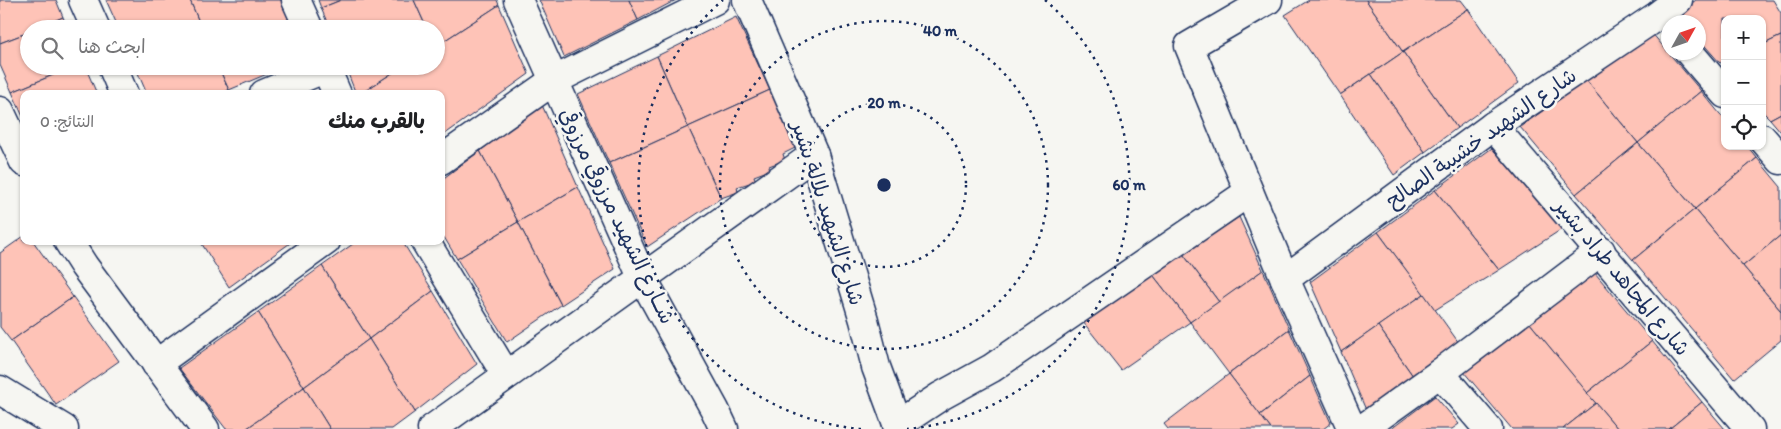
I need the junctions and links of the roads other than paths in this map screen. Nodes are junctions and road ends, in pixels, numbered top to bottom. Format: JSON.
{"nodes":[{"id":1,"x":83,"y":0,"type":"edge"},
{"id":2,"x":296,"y":0,"type":"edge"},
{"id":3,"x":518,"y":0,"type":"edge"},
{"id":4,"x":715,"y":0,"type":"edge"},
{"id":5,"x":747,"y":0,"type":"edge"},
{"id":6,"x":1268,"y":0,"type":"edge"},
{"id":7,"x":1662,"y":11,"type":"edge"},
{"id":8,"x":92,"y":20,"type":"edge"},
{"id":9,"x":305,"y":20,"type":"edge"},
{"id":10,"x":1696,"y":60,"type":"edge"},
{"id":11,"x":116,"y":75,"type":"edge"},
{"id":12,"x":308,"y":75,"type":"edge"},
{"id":13,"x":329,"y":75,"type":"edge"},
{"id":14,"x":553,"y":81,"type":"junction"},
{"id":15,"x":1721,"y":89,"type":"edge"},
{"id":16,"x":122,"y":90,"type":"edge"},
{"id":17,"x":273,"y":90,"type":"edge"},
{"id":18,"x":335,"y":90,"type":"edge"},
{"id":19,"x":0,"y":111,"type":"edge"},
{"id":20,"x":1493,"y":126,"type":"junction"},
{"id":21,"x":1766,"y":143,"type":"edge"},
{"id":22,"x":20,"y":154,"type":"edge"},
{"id":23,"x":814,"y":155,"type":"junction"},
{"id":24,"x":445,"y":157,"type":"edge"},
{"id":25,"x":1781,"y":160,"type":"edge"},
{"id":26,"x":1248,"y":192,"type":"junction"},
{"id":27,"x":71,"y":245,"type":"edge"},
{"id":28,"x":320,"y":245,"type":"edge"},
{"id":29,"x":427,"y":245,"type":"edge"},
{"id":30,"x":1600,"y":251,"type":"junction"},
{"id":31,"x":642,"y":277,"type":"junction"},
{"id":32,"x":1286,"y":279,"type":"junction"},
{"id":33,"x":156,"y":364,"type":"junction"},
{"id":34,"x":1440,"y":373,"type":"junction"},
{"id":35,"x":506,"y":375,"type":"junction"},
{"id":36,"x":0,"y":390,"type":"edge"},
{"id":37,"x":898,"y":427,"type":"edge"},
{"id":38,"x":64,"y":429,"type":"edge"},
{"id":39,"x":205,"y":429,"type":"edge"},
{"id":40,"x":432,"y":429,"type":"edge"},
{"id":41,"x":724,"y":429,"type":"edge"},
{"id":42,"x":1352,"y":429,"type":"edge"},
{"id":43,"x":1362,"y":429,"type":"edge"},
{"id":44,"x":1488,"y":429,"type":"edge"},
{"id":45,"x":1750,"y":429,"type":"edge"}],
"edges":[{"from":1,"to":8,"type":"street"},
{"from":2,"to":9,"type":"street"},
{"from":3,"to":14,"type":"street","name":"شــارع الشهيد مرزوقي مرزوقي"},
{"from":4,"to":14,"type":"street"},
{"from":5,"to":23,"type":"street","name":"شارع الشهيد بلالة بشير"},
{"from":6,"to":26,"type":"street"},
{"from":7,"to":20,"type":"street","name":"شارع الشهيد خشيبة الصالح"},
{"from":10,"to":15,"type":"street"},
{"from":11,"to":16,"type":"street"},
{"from":12,"to":17,"type":"street"},
{"from":13,"to":18,"type":"street"},
{"from":14,"to":24,"type":"street"},
{"from":14,"to":31,"type":"street","name":"شــارع الشهيد مرزوقي مرزوقي"},
{"from":19,"to":22,"type":"street"},
{"from":20,"to":30,"type":"street","name":"شارع المجاهد طراد بشير"},
{"from":20,"to":32,"type":"street","name":"شارع الشهيد خشيبة الصالح"},
{"from":21,"to":25,"type":"street"},
{"from":23,"to":31,"type":"street"},
{"from":23,"to":37,"type":"street","name":"شارع الشهيد بلالة بشير"},
{"from":26,"to":32,"type":"street"},
{"from":26,"to":37,"type":"street"},
{"from":27,"to":33,"type":"street"},
{"from":28,"to":33,"type":"street"},
{"from":29,"to":35,"type":"street"},
{"from":30,"to":34,"type":"street"},
{"from":30,"to":45,"type":"street","name":"شارع المجاهد طراد بشير"},
{"from":31,"to":35,"type":"street"},
{"from":31,"to":41,"type":"street","name":"شــارع الشهيد مرزوقي مرزوقي"},
{"from":32,"to":42,"type":"street"},
{"from":33,"to":39,"type":"street"},
{"from":34,"to":43,"type":"street"},
{"from":34,"to":44,"type":"street"},
{"from":35,"to":40,"type":"street"},
{"from":36,"to":38,"type":"street"}]}
